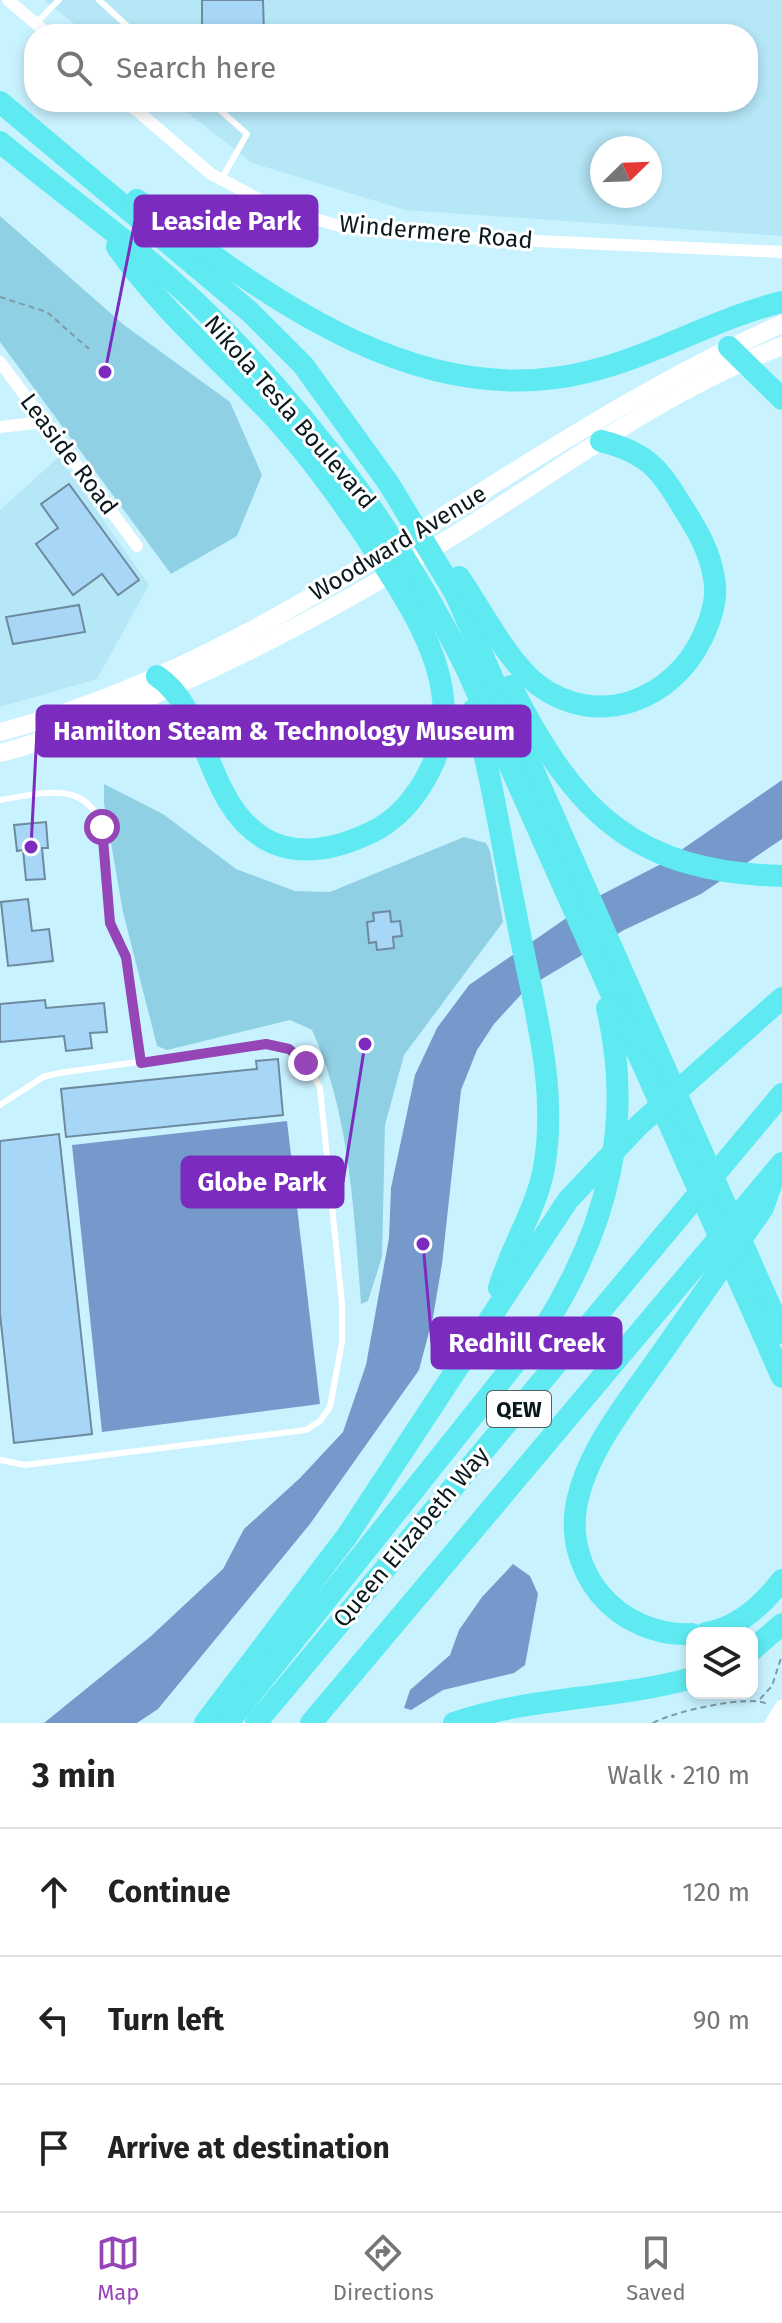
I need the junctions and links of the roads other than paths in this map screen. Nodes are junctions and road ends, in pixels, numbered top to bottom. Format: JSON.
{"nodes":[{"id":1,"x":8,"y":0,"type":"edge"},
{"id":2,"x":59,"y":0,"type":"edge"},
{"id":3,"x":99,"y":0,"type":"edge"},
{"id":4,"x":35,"y":23,"type":"joint"},
{"id":5,"x":125,"y":24,"type":"edge"},
{"id":6,"x":0,"y":100,"type":"edge"},
{"id":7,"x":139,"y":112,"type":"edge"},
{"id":8,"x":222,"y":112,"type":"edge"},
{"id":9,"x":0,"y":142,"type":"edge"},
{"id":10,"x":221,"y":180,"type":"junction"},
{"id":11,"x":100,"y":223,"type":"junction"},
{"id":12,"x":782,"y":252,"type":"edge"},
{"id":13,"x":782,"y":302,"type":"edge"},
{"id":14,"x":782,"y":324,"type":"edge"},
{"id":15,"x":782,"y":346,"type":"edge"},
{"id":16,"x":736,"y":354,"type":"junction"},
{"id":17,"x":0,"y":362,"type":"edge"},
{"id":18,"x":782,"y":399,"type":"edge"},
{"id":19,"x":344,"y":419,"type":"junction"},
{"id":20,"x":44,"y":422,"type":"junction"},
{"id":21,"x":0,"y":427,"type":"edge"},
{"id":22,"x":601,"y":441,"type":"junction"},
{"id":23,"x":137,"y":546,"type":"dead end"},
{"id":24,"x":361,"y":578,"type":"junction"},
{"id":25,"x":455,"y":593,"type":"junction"},
{"id":26,"x":440,"y":615,"type":"junction"},
{"id":27,"x":165,"y":682,"type":"junction"},
{"id":28,"x":0,"y":732,"type":"edge"},
{"id":29,"x":0,"y":753,"type":"edge"},
{"id":30,"x":0,"y":800,"type":"edge"},
{"id":31,"x":565,"y":867,"type":"junction"},
{"id":32,"x":782,"y":876,"type":"edge"},
{"id":33,"x":597,"y":967,"type":"junction"},
{"id":34,"x":782,"y":998,"type":"edge"},
{"id":35,"x":141,"y":1063,"type":"junction"},
{"id":36,"x":782,"y":1094,"type":"edge"},
{"id":37,"x":0,"y":1105,"type":"edge"},
{"id":38,"x":779,"y":1166,"type":"edge"},
{"id":39,"x":492,"y":1313,"type":"junction"},
{"id":40,"x":782,"y":1333,"type":"edge"},
{"id":41,"x":782,"y":1377,"type":"edge"},
{"id":42,"x":0,"y":1460,"type":"edge"},
{"id":43,"x":782,"y":1580,"type":"edge"},
{"id":44,"x":782,"y":1624,"type":"edge"},
{"id":45,"x":728,"y":1627,"type":"edge"},
{"id":46,"x":686,"y":1633,"type":"edge"},
{"id":47,"x":758,"y":1645,"type":"edge"},
{"id":48,"x":686,"y":1679,"type":"edge"},
{"id":49,"x":205,"y":1723,"type":"edge"},
{"id":50,"x":228,"y":1723,"type":"edge"},
{"id":51,"x":256,"y":1723,"type":"edge"},
{"id":52,"x":311,"y":1723,"type":"edge"},
{"id":53,"x":454,"y":1723,"type":"edge"}],
"edges":[{"from":1,"to":4,"type":"street"},
{"from":2,"to":4,"type":"lane"},
{"from":3,"to":5,"type":"lane"},
{"from":6,"to":13,"type":"highway"},
{"from":6,"to":19,"type":"highway","name":"Nikola Tesla Boulevard"},
{"from":7,"to":10,"type":"street","name":"Windermere Road"},
{"from":8,"to":10,"type":"lane"},
{"from":9,"to":11,"type":"highway","name":"Nikola Tesla Boulevard"},
{"from":10,"to":12,"type":"street","name":"Windermere Road"},
{"from":11,"to":26,"type":"highway","name":"Nikola Tesla Boulevard"},
{"from":11,"to":27,"type":"highway"},
{"from":14,"to":16,"type":"main road","name":"Woodward Avenue"},
{"from":15,"to":16,"type":"main road","name":"Woodward Avenue"},
{"from":16,"to":18,"type":"highway"},
{"from":16,"to":22,"type":"main road","name":"Woodward Avenue"},
{"from":16,"to":24,"type":"main road","name":"Woodward Avenue"},
{"from":17,"to":20,"type":"street","name":"Leaside Road"},
{"from":19,"to":22,"type":"highway"},
{"from":19,"to":25,"type":"highway","name":"Nikola Tesla Boulevard"},
{"from":20,"to":21,"type":"street"},
{"from":20,"to":23,"type":"street","name":"Leaside Road"},
{"from":22,"to":24,"type":"main road","name":"Woodward Avenue"},
{"from":24,"to":27,"type":"main road","name":"Woodward Avenue"},
{"from":25,"to":31,"type":"highway"},
{"from":25,"to":32,"type":"highway"},
{"from":26,"to":31,"type":"highway"},
{"from":26,"to":39,"type":"highway"},
{"from":27,"to":28,"type":"main road","name":"Woodward Avenue"},
{"from":27,"to":29,"type":"main road","name":"Woodward Avenue"},
{"from":30,"to":35,"type":"lane"},
{"from":31,"to":33,"type":"highway"},
{"from":31,"to":40,"type":"highway"},
{"from":33,"to":41,"type":"highway"},
{"from":33,"to":50,"type":"highway"},
{"from":34,"to":39,"type":"highway"},
{"from":35,"to":37,"type":"lane"},
{"from":35,"to":42,"type":"lane"},
{"from":36,"to":51,"type":"highway","name":"Queen Elizabeth Way","number":"QEW"},
{"from":38,"to":46,"type":"highway"},
{"from":38,"to":52,"type":"highway","name":"Queen Elizabeth Way","number":"QEW"},
{"from":39,"to":49,"type":"highway"},
{"from":43,"to":45,"type":"highway"},
{"from":44,"to":47,"type":"highway"},
{"from":48,"to":53,"type":"highway"}]}
